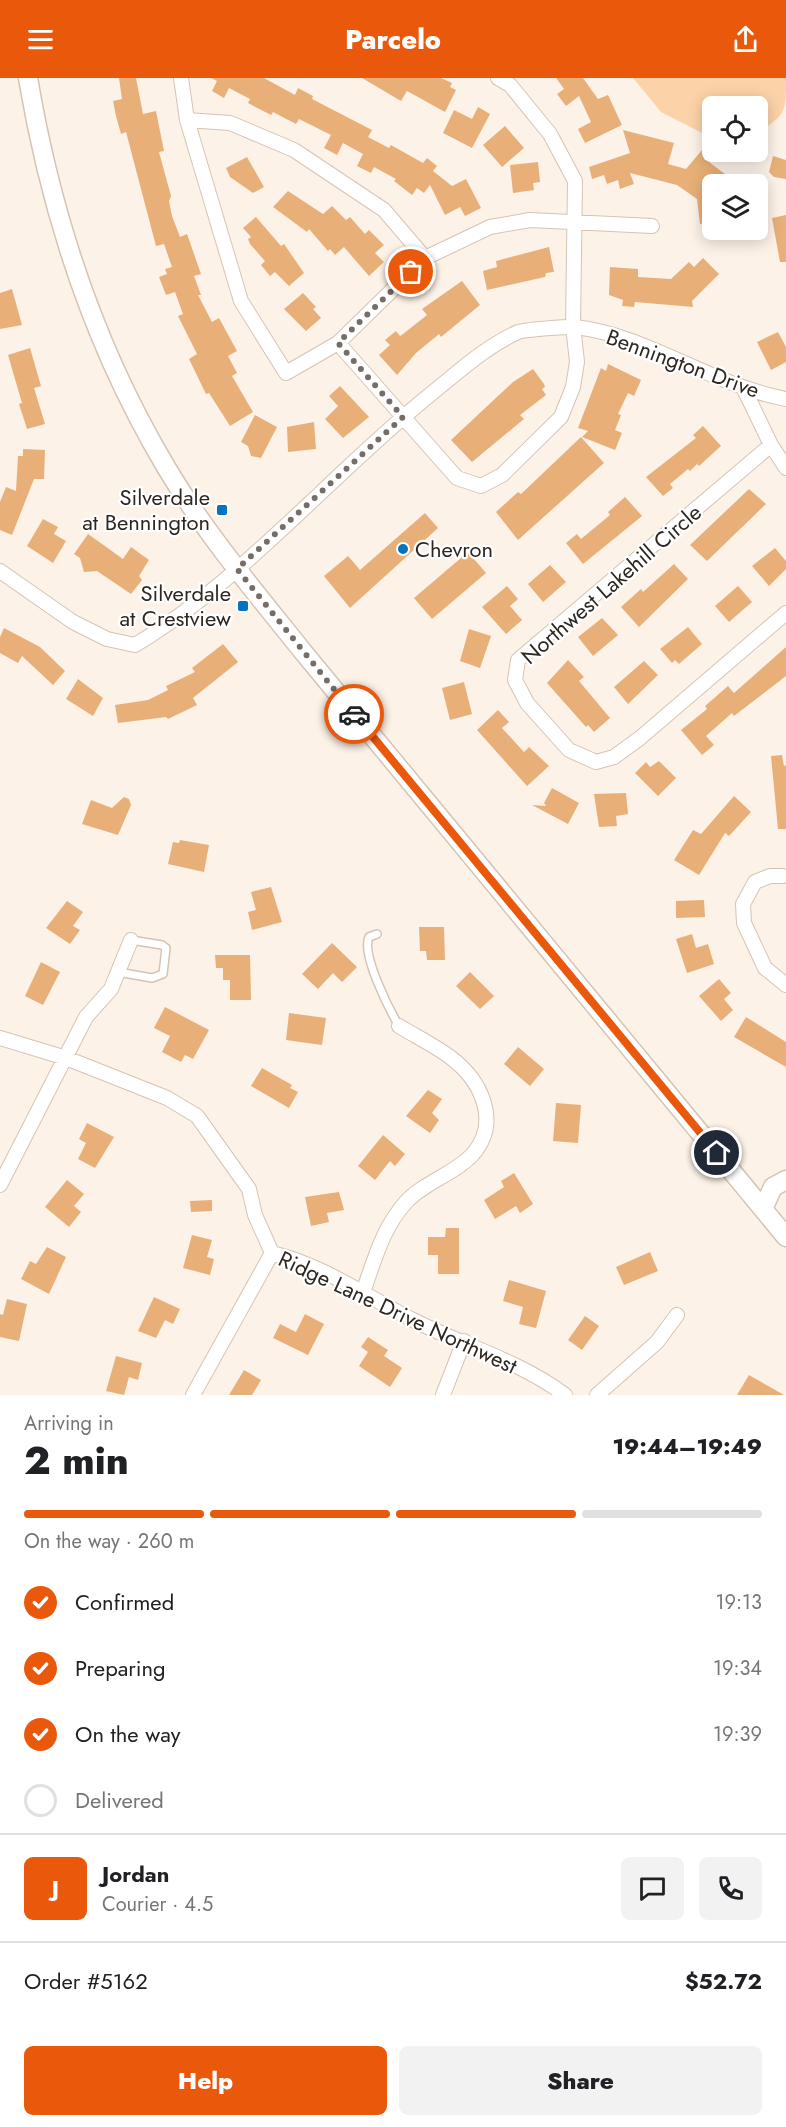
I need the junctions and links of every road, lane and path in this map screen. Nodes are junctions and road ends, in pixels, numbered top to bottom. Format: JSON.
{"nodes":[{"id":1,"x":28,"y":78,"type":"edge"},
{"id":2,"x":181,"y":78,"type":"edge"},
{"id":3,"x":498,"y":78,"type":"edge"},
{"id":4,"x":187,"y":120,"type":"junction"},
{"id":5,"x":576,"y":222,"type":"junction"},
{"id":6,"x":652,"y":226,"type":"dead end"},
{"id":7,"x":425,"y":258,"type":"junction"},
{"id":8,"x":573,"y":326,"type":"junction"},
{"id":9,"x":338,"y":343,"type":"junction"},
{"id":10,"x":744,"y":389,"type":"junction"},
{"id":11,"x":786,"y":399,"type":"edge"},
{"id":12,"x":403,"y":417,"type":"junction"},
{"id":13,"x":771,"y":445,"type":"junction"},
{"id":14,"x":786,"y":468,"type":"edge"},
{"id":15,"x":237,"y":569,"type":"junction"},
{"id":16,"x":0,"y":571,"type":"edge"},
{"id":17,"x":786,"y":614,"type":"edge"},
{"id":18,"x":783,"y":876,"type":"dead end"},
{"id":19,"x":377,"y":934,"type":"dead end"},
{"id":20,"x":131,"y":940,"type":"joint"},
{"id":21,"x":118,"y":972,"type":"junction"},
{"id":22,"x":786,"y":985,"type":"edge"},
{"id":23,"x":399,"y":1026,"type":"joint"},
{"id":24,"x":0,"y":1038,"type":"edge"},
{"id":25,"x":66,"y":1058,"type":"junction"},
{"id":26,"x":786,"y":1180,"type":"edge"},
{"id":27,"x":0,"y":1185,"type":"edge"},
{"id":28,"x":763,"y":1209,"type":"junction"},
{"id":29,"x":786,"y":1212,"type":"edge"},
{"id":30,"x":786,"y":1237,"type":"edge"},
{"id":31,"x":272,"y":1254,"type":"junction"},
{"id":32,"x":363,"y":1292,"type":"junction"},
{"id":33,"x":676,"y":1315,"type":"dead end"},
{"id":34,"x":464,"y":1341,"type":"junction"},
{"id":35,"x":193,"y":1395,"type":"edge"},
{"id":36,"x":443,"y":1395,"type":"edge"},
{"id":37,"x":565,"y":1395,"type":"edge"},
{"id":38,"x":597,"y":1395,"type":"edge"}],
"edges":[{"from":1,"to":15,"type":"main road"},
{"from":2,"to":4,"type":"street"},
{"from":3,"to":5,"type":"street"},
{"from":4,"to":7,"type":"street"},
{"from":4,"to":9,"type":"street"},
{"from":5,"to":6,"type":"street"},
{"from":5,"to":7,"type":"street"},
{"from":5,"to":8,"type":"street"},
{"from":7,"to":9,"type":"street"},
{"from":8,"to":10,"type":"street","name":"Bennington Drive"},
{"from":8,"to":12,"type":"street","name":"Bennington Drive"},
{"from":8,"to":12,"type":"street"},
{"from":9,"to":12,"type":"street"},
{"from":10,"to":11,"type":"street","name":"Bennington Drive"},
{"from":10,"to":13,"type":"street"},
{"from":12,"to":15,"type":"street","name":"Bennington Drive"},
{"from":13,"to":14,"type":"street"},
{"from":13,"to":17,"type":"street","name":"Northwest Lakehill Circle"},
{"from":15,"to":16,"type":"street","name":"Bennington Drive"},
{"from":15,"to":28,"type":"main road"},
{"from":18,"to":22,"type":"street"},
{"from":19,"to":23,"type":"lane"},
{"from":20,"to":21,"type":"street"},
{"from":20,"to":21,"type":"lane"},
{"from":21,"to":25,"type":"street"},
{"from":23,"to":32,"type":"street"},
{"from":24,"to":25,"type":"street","name":"Ridge Lane Drive Northwest"},
{"from":25,"to":27,"type":"street"},
{"from":25,"to":31,"type":"street","name":"Ridge Lane Drive Northwest"},
{"from":26,"to":28,"type":"main road"},
{"from":28,"to":29,"type":"main road"},
{"from":28,"to":30,"type":"main road"},
{"from":31,"to":32,"type":"street","name":"Ridge Lane Drive Northwest"},
{"from":31,"to":35,"type":"street"},
{"from":32,"to":34,"type":"street","name":"Ridge Lane Drive Northwest"},
{"from":33,"to":38,"type":"street"},
{"from":34,"to":36,"type":"street"},
{"from":34,"to":37,"type":"street","name":"Ridge Lane Drive Northwest"}]}
